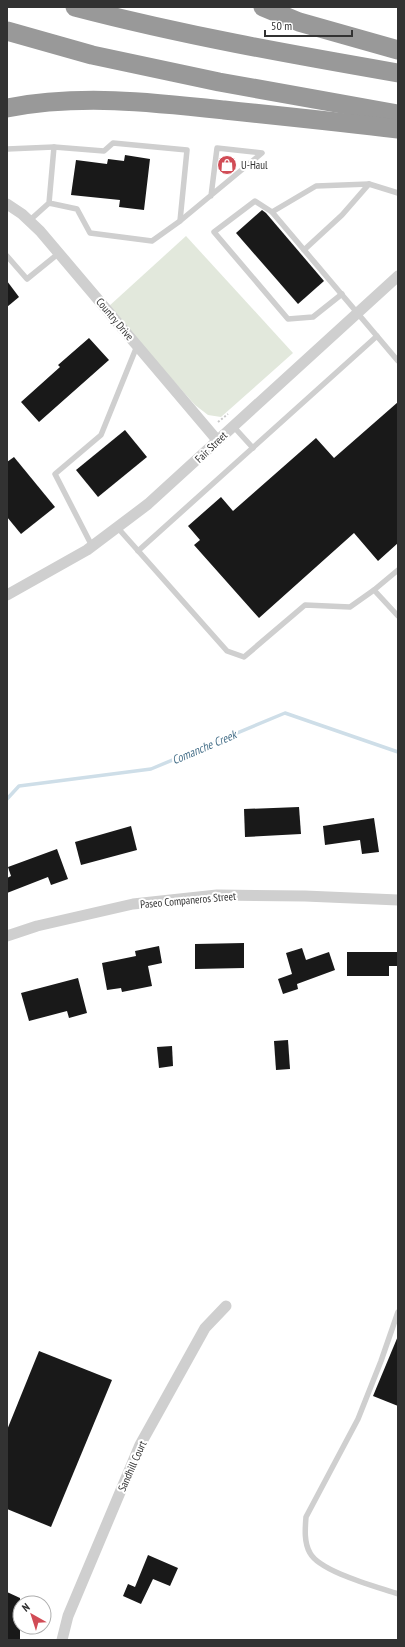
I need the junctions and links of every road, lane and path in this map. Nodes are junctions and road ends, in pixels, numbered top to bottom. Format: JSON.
{"nodes":[{"id":1,"x":75,"y":7,"type":"edge"},
{"id":2,"x":263,"y":7,"type":"edge"},
{"id":3,"x":7,"y":31,"type":"edge"},
{"id":4,"x":398,"y":50,"type":"edge"},
{"id":5,"x":398,"y":73,"type":"edge"},
{"id":6,"x":7,"y":108,"type":"edge"},
{"id":7,"x":398,"y":114,"type":"edge"},
{"id":8,"x":398,"y":129,"type":"edge"},
{"id":9,"x":54,"y":147,"type":"junction"},
{"id":10,"x":7,"y":149,"type":"edge"},
{"id":11,"x":369,"y":184,"type":"junction"},
{"id":12,"x":398,"y":193,"type":"edge"},
{"id":13,"x":211,"y":196,"type":"junction"},
{"id":14,"x":49,"y":203,"type":"junction"},
{"id":15,"x":7,"y":204,"type":"edge"},
{"id":16,"x":272,"y":212,"type":"junction"},
{"id":17,"x":29,"y":220,"type":"junction"},
{"id":18,"x":180,"y":221,"type":"junction"},
{"id":19,"x":304,"y":250,"type":"junction"},
{"id":20,"x":58,"y":253,"type":"junction"},
{"id":21,"x":7,"y":256,"type":"edge"},
{"id":22,"x":398,"y":276,"type":"edge"},
{"id":23,"x":342,"y":294,"type":"junction"},
{"id":24,"x":358,"y":313,"type":"junction"},
{"id":25,"x":377,"y":336,"type":"junction"},
{"id":26,"x":137,"y":345,"type":"junction"},
{"id":27,"x":398,"y":361,"type":"edge"},
{"id":28,"x":228,"y":414,"type":"dead end"},
{"id":29,"x":218,"y":422,"type":"dead end"},
{"id":30,"x":233,"y":426,"type":"junction"},
{"id":31,"x":217,"y":440,"type":"junction"},
{"id":32,"x":253,"y":448,"type":"junction"},
{"id":33,"x":117,"y":527,"type":"junction"},
{"id":34,"x":92,"y":546,"type":"junction"},
{"id":35,"x":138,"y":550,"type":"junction"},
{"id":36,"x":398,"y":570,"type":"edge"},
{"id":37,"x":374,"y":590,"type":"junction"},
{"id":38,"x":7,"y":595,"type":"edge"},
{"id":39,"x":398,"y":616,"type":"edge"},
{"id":40,"x":398,"y":900,"type":"edge"},
{"id":41,"x":7,"y":936,"type":"edge"},
{"id":42,"x":226,"y":1306,"type":"dead end"},
{"id":43,"x":398,"y":1312,"type":"edge"},
{"id":44,"x":398,"y":1594,"type":"edge"},
{"id":45,"x":62,"y":1640,"type":"edge"}],
"edges":[{"from":1,"to":5,"type":"highway"},
{"from":2,"to":4,"type":"highway"},
{"from":3,"to":7,"type":"highway"},
{"from":6,"to":8,"type":"highway"},
{"from":9,"to":10,"type":"lane"},
{"from":9,"to":14,"type":"lane"},
{"from":9,"to":18,"type":"lane"},
{"from":11,"to":12,"type":"lane"},
{"from":11,"to":16,"type":"lane"},
{"from":11,"to":19,"type":"lane"},
{"from":13,"to":13,"type":"lane"},
{"from":13,"to":18,"type":"lane"},
{"from":14,"to":17,"type":"lane"},
{"from":14,"to":18,"type":"lane"},
{"from":15,"to":17,"type":"street","name":"Country Drive"},
{"from":16,"to":19,"type":"lane"},
{"from":16,"to":23,"type":"lane"},
{"from":17,"to":20,"type":"street","name":"Country Drive"},
{"from":19,"to":23,"type":"lane"},
{"from":20,"to":21,"type":"lane"},
{"from":20,"to":26,"type":"street","name":"Country Drive"},
{"from":22,"to":24,"type":"street","name":"Fair Street"},
{"from":23,"to":24,"type":"lane"},
{"from":24,"to":25,"type":"lane"},
{"from":24,"to":30,"type":"street","name":"Fair Street"},
{"from":25,"to":27,"type":"lane"},
{"from":25,"to":32,"type":"lane"},
{"from":26,"to":31,"type":"street","name":"Country Drive"},
{"from":26,"to":34,"type":"lane"},
{"from":28,"to":29,"type":"path"},
{"from":30,"to":31,"type":"street","name":"Fair Street"},
{"from":30,"to":32,"type":"lane"},
{"from":31,"to":33,"type":"street","name":"Fair Street"},
{"from":32,"to":35,"type":"lane"},
{"from":33,"to":34,"type":"street","name":"Fair Street"},
{"from":33,"to":35,"type":"lane"},
{"from":34,"to":38,"type":"street","name":"Fair Street"},
{"from":35,"to":37,"type":"lane"},
{"from":36,"to":37,"type":"lane"},
{"from":37,"to":39,"type":"lane"},
{"from":40,"to":41,"type":"street","name":"Paseo Companeros Street"},
{"from":42,"to":45,"type":"street","name":"Sandhill Court"},
{"from":43,"to":44,"type":"lane"}]}
